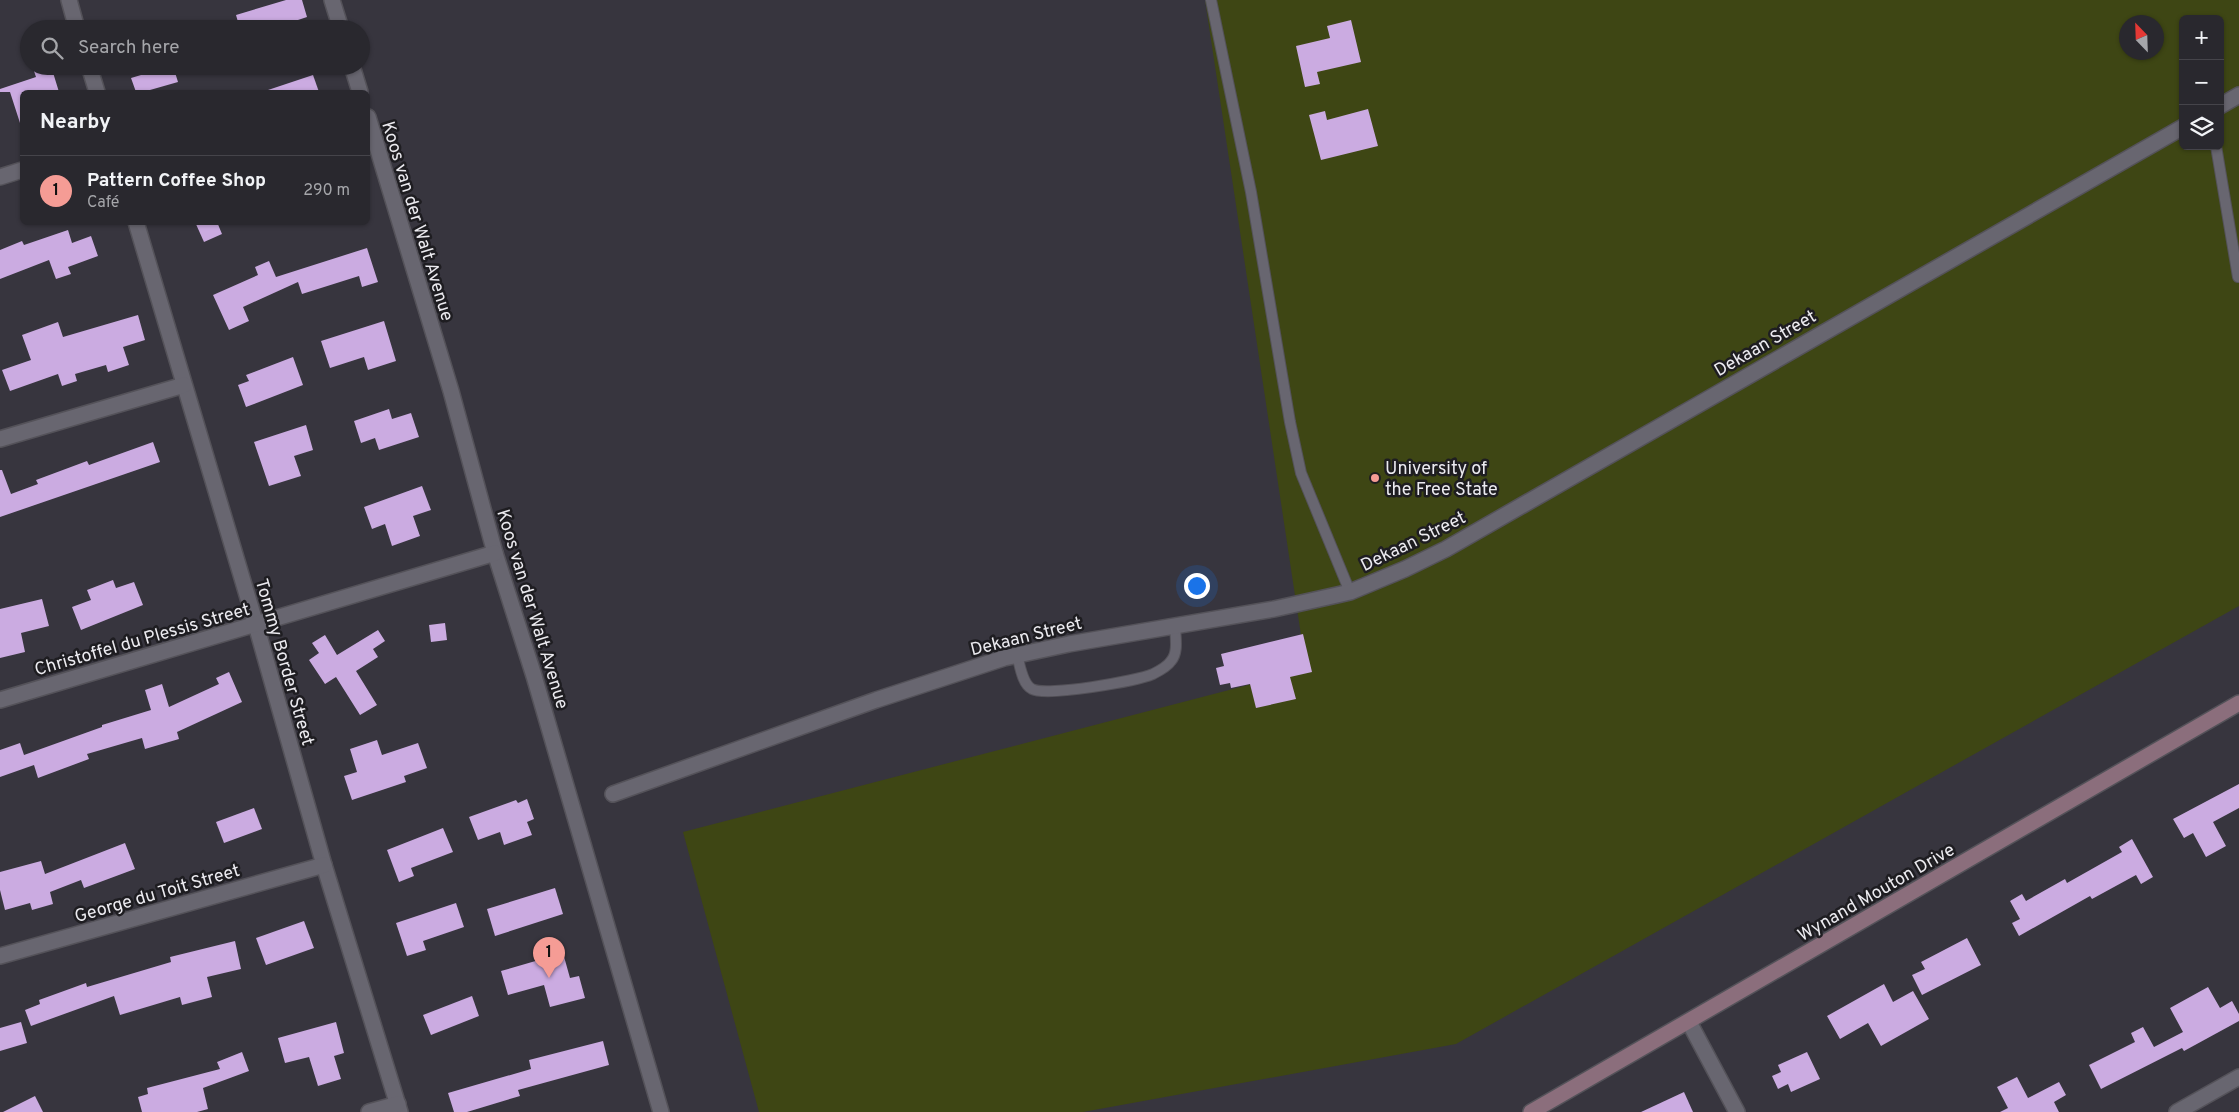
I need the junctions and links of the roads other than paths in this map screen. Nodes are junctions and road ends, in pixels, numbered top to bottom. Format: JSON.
{"nodes":[{"id":1,"x":69,"y":0,"type":"edge"},
{"id":2,"x":332,"y":0,"type":"edge"},
{"id":3,"x":1211,"y":0,"type":"edge"},
{"id":4,"x":75,"y":20,"type":"edge"},
{"id":5,"x":338,"y":20,"type":"edge"},
{"id":6,"x":92,"y":75,"type":"edge"},
{"id":7,"x":355,"y":75,"type":"edge"},
{"id":8,"x":96,"y":90,"type":"edge"},
{"id":9,"x":359,"y":90,"type":"edge"},
{"id":10,"x":2239,"y":95,"type":"edge"},
{"id":11,"x":2222,"y":105,"type":"edge"},
{"id":12,"x":370,"y":124,"type":"edge"},
{"id":13,"x":2179,"y":129,"type":"edge"},
{"id":14,"x":2217,"y":150,"type":"edge"},
{"id":15,"x":20,"y":171,"type":"edge"},
{"id":16,"x":0,"y":177,"type":"edge"},
{"id":17,"x":137,"y":225,"type":"edge"},
{"id":18,"x":2238,"y":277,"type":"dead end"},
{"id":19,"x":184,"y":385,"type":"junction"},
{"id":20,"x":0,"y":439,"type":"edge"},
{"id":21,"x":494,"y":553,"type":"junction"},
{"id":22,"x":1350,"y":592,"type":"junction"},
{"id":23,"x":1175,"y":624,"type":"junction"},
{"id":24,"x":256,"y":625,"type":"junction"},
{"id":25,"x":1017,"y":655,"type":"junction"},
{"id":26,"x":0,"y":700,"type":"edge"},
{"id":27,"x":2239,"y":703,"type":"edge"},
{"id":28,"x":613,"y":794,"type":"dead end"},
{"id":29,"x":324,"y":866,"type":"junction"},
{"id":30,"x":0,"y":956,"type":"edge"},
{"id":31,"x":1689,"y":1022,"type":"junction"},
{"id":32,"x":2239,"y":1077,"type":"edge"},
{"id":33,"x":399,"y":1108,"type":"edge"},
{"id":34,"x":369,"y":1112,"type":"edge"},
{"id":35,"x":661,"y":1112,"type":"edge"},
{"id":36,"x":1531,"y":1112,"type":"edge"},
{"id":37,"x":1737,"y":1112,"type":"edge"},
{"id":38,"x":2177,"y":1112,"type":"edge"}],
"edges":[{"from":1,"to":4,"type":"street"},
{"from":2,"to":5,"type":"street"},
{"from":3,"to":22,"type":"lane"},
{"from":6,"to":8,"type":"street"},
{"from":7,"to":9,"type":"street"},
{"from":10,"to":11,"type":"street"},
{"from":12,"to":21,"type":"street","name":"Koos van der Walt Avenue"},
{"from":13,"to":22,"type":"street","name":"Dekaan Street"},
{"from":14,"to":18,"type":"lane"},
{"from":15,"to":16,"type":"street"},
{"from":17,"to":19,"type":"street","name":"Tommy Border Street"},
{"from":19,"to":20,"type":"street"},
{"from":19,"to":24,"type":"street","name":"Tommy Border Street"},
{"from":21,"to":24,"type":"street","name":"Christoffel du Plessis Street"},
{"from":21,"to":35,"type":"street","name":"Koos van der Walt Avenue"},
{"from":22,"to":23,"type":"street","name":"Dekaan Street"},
{"from":23,"to":25,"type":"street","name":"Dekaan Street"},
{"from":23,"to":25,"type":"lane"},
{"from":24,"to":26,"type":"street","name":"Christoffel du Plessis Street"},
{"from":24,"to":29,"type":"street","name":"Tommy Border Street"},
{"from":25,"to":28,"type":"street","name":"Dekaan Street"},
{"from":27,"to":31,"type":"street","name":"Wynand Mouton Drive"},
{"from":29,"to":30,"type":"street","name":"George du Toit Street"},
{"from":29,"to":33,"type":"street","name":"Tommy Border Street"},
{"from":31,"to":36,"type":"street","name":"Wynand Mouton Drive"},
{"from":31,"to":37,"type":"street"},
{"from":32,"to":38,"type":"street"},
{"from":33,"to":34,"type":"street"}]}
